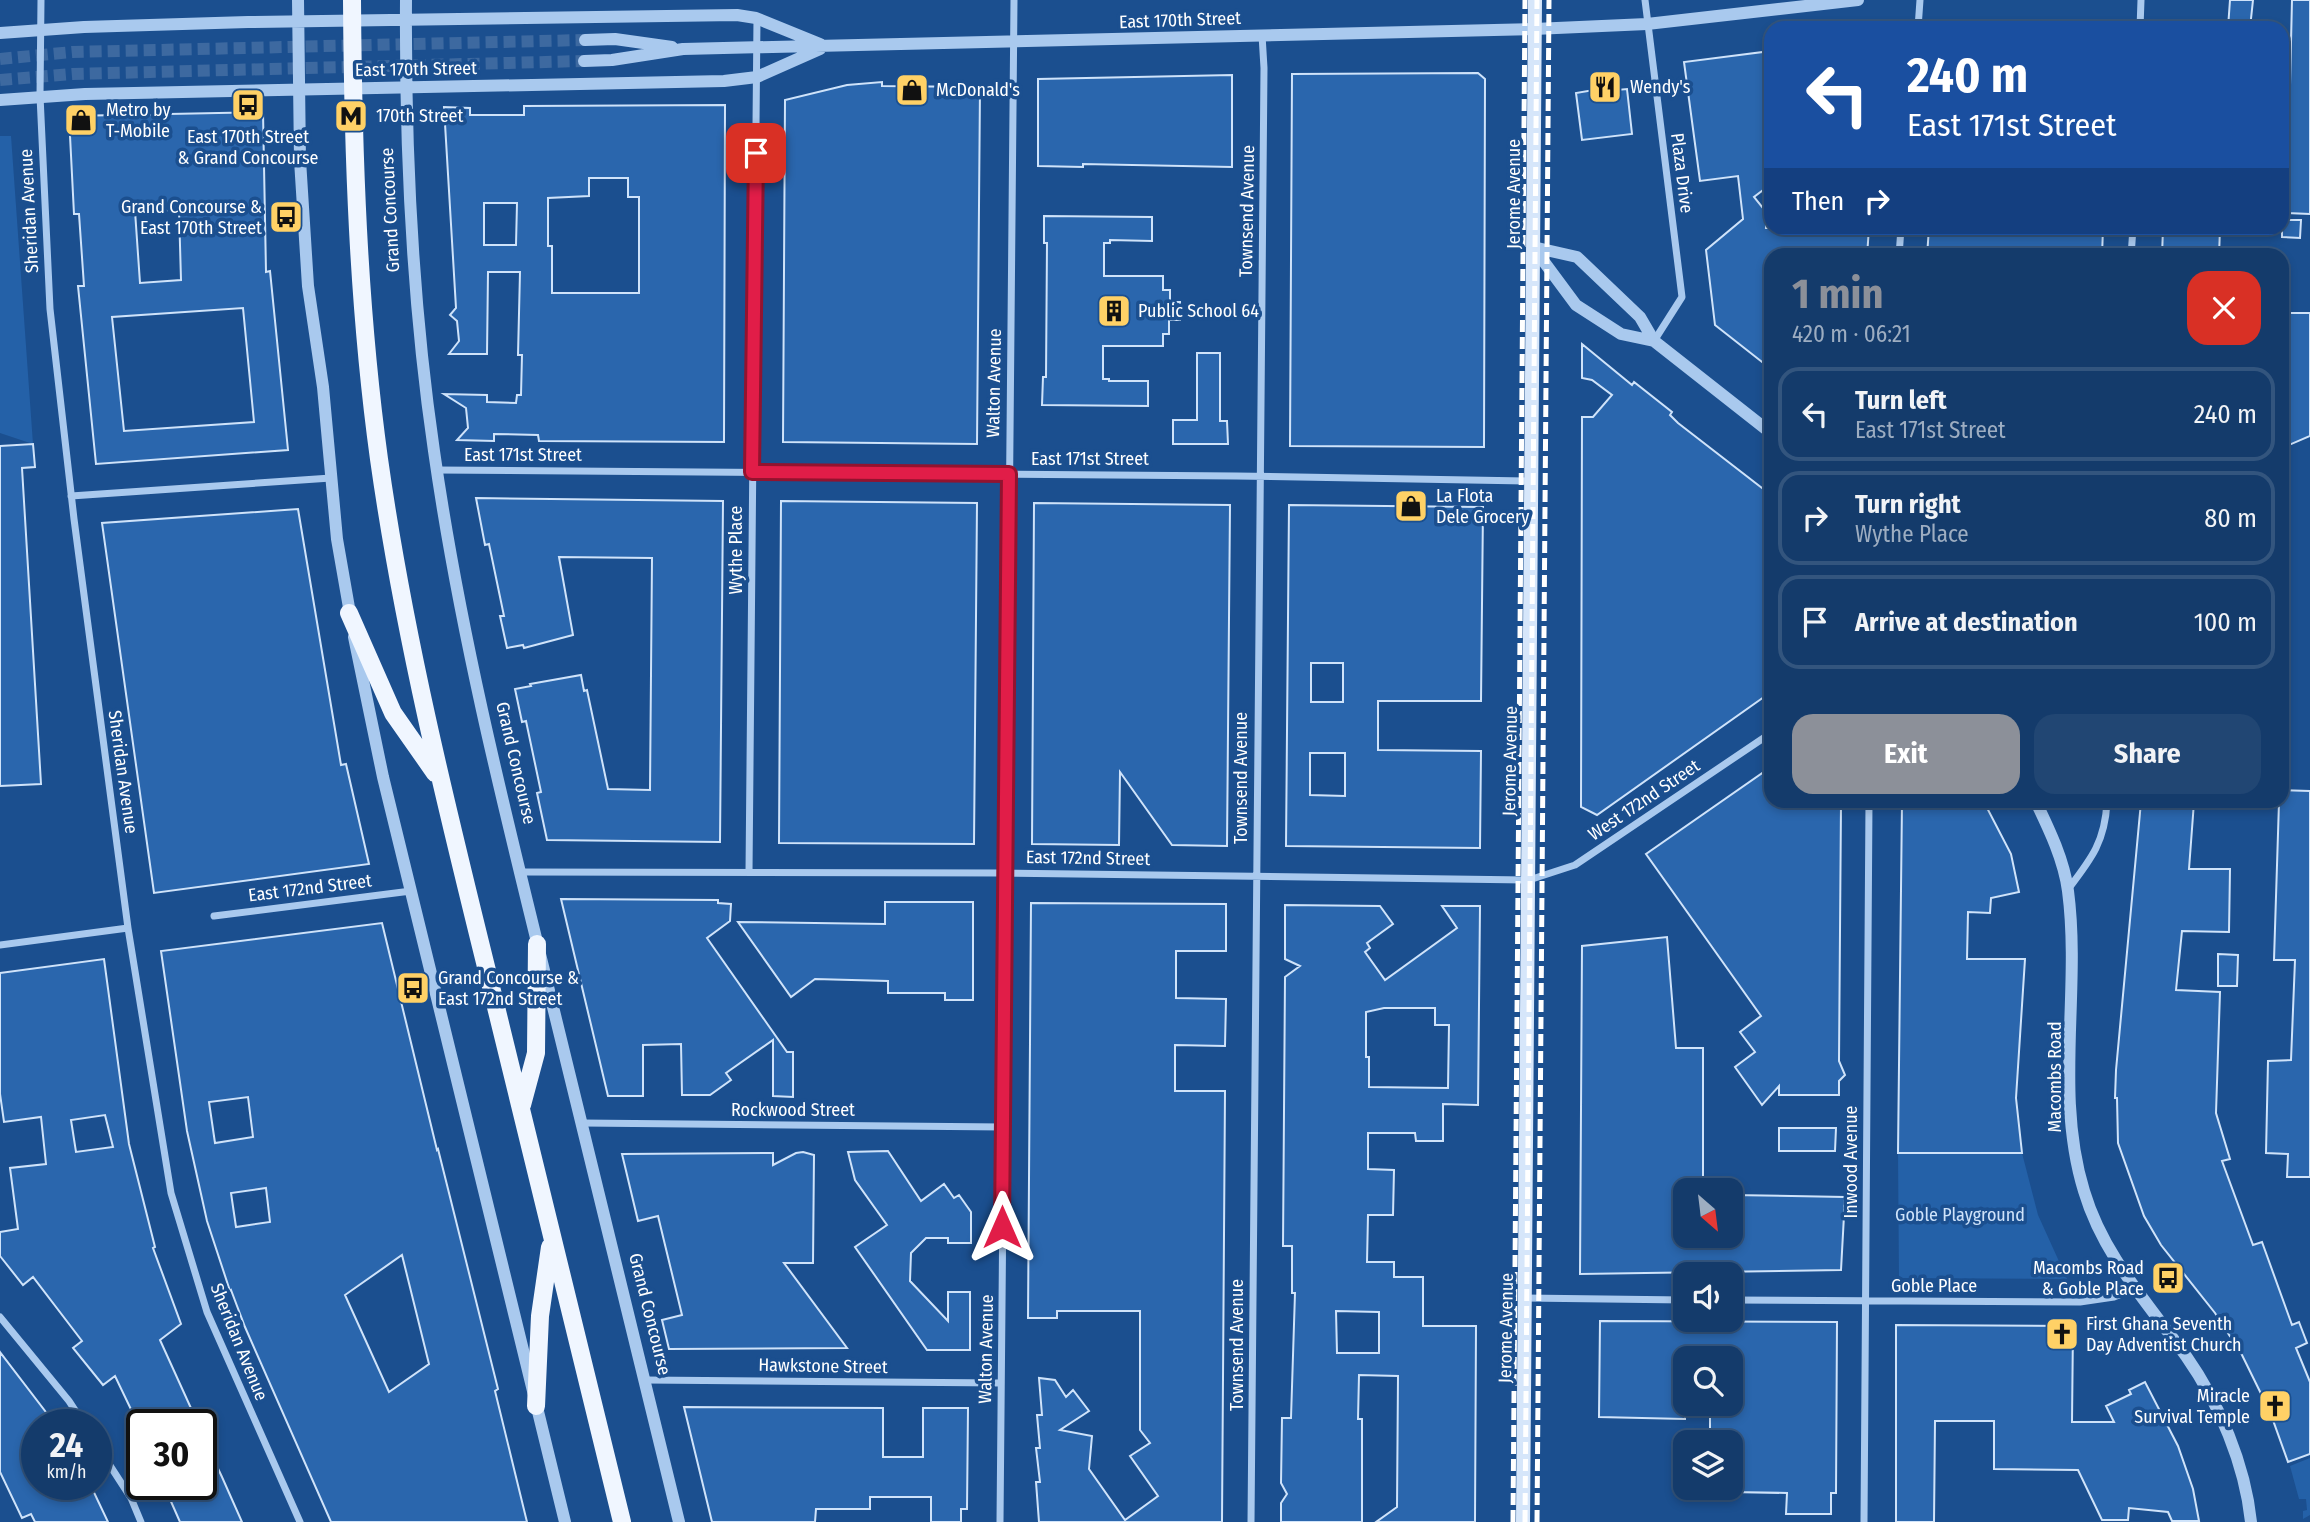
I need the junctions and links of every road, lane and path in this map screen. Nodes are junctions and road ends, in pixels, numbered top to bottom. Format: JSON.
{"nodes":[{"id":1,"x":41,"y":0,"type":"edge"},
{"id":2,"x":298,"y":0,"type":"edge"},
{"id":3,"x":352,"y":0,"type":"edge"},
{"id":4,"x":406,"y":0,"type":"edge"},
{"id":5,"x":1014,"y":0,"type":"edge"},
{"id":6,"x":1535,"y":0,"type":"edge"},
{"id":7,"x":1644,"y":0,"type":"edge"},
{"id":8,"x":1858,"y":0,"type":"edge"},
{"id":9,"x":1920,"y":0,"type":"edge"},
{"id":10,"x":2141,"y":0,"type":"edge"},
{"id":11,"x":757,"y":18,"type":"junction"},
{"id":12,"x":406,"y":19,"type":"junction"},
{"id":13,"x":352,"y":20,"type":"junction"},
{"id":14,"x":298,"y":21,"type":"junction"},
{"id":15,"x":1918,"y":21,"type":"edge"},
{"id":16,"x":2140,"y":21,"type":"edge"},
{"id":17,"x":1647,"y":24,"type":"junction"},
{"id":18,"x":1534,"y":29,"type":"junction"},
{"id":19,"x":40,"y":30,"type":"junction"},
{"id":20,"x":0,"y":33,"type":"edge"},
{"id":21,"x":1262,"y":35,"type":"junction"},
{"id":22,"x":585,"y":40,"type":"tunnel mouth"},
{"id":23,"x":1012,"y":42,"type":"junction"},
{"id":24,"x":827,"y":46,"type":"junction"},
{"id":25,"x":757,"y":47,"type":"junction"},
{"id":26,"x":683,"y":49,"type":"junction"},
{"id":27,"x":584,"y":61,"type":"tunnel mouth"},
{"id":28,"x":757,"y":77,"type":"junction"},
{"id":29,"x":406,"y":87,"type":"junction"},
{"id":30,"x":352,"y":88,"type":"junction"},
{"id":31,"x":299,"y":89,"type":"junction"},
{"id":32,"x":40,"y":96,"type":"junction"},
{"id":33,"x":0,"y":100,"type":"edge"},
{"id":34,"x":1533,"y":247,"type":"junction"},
{"id":35,"x":1654,"y":341,"type":"junction"},
{"id":36,"x":1764,"y":427,"type":"edge"},
{"id":37,"x":436,"y":470,"type":"junction"},
{"id":38,"x":752,"y":472,"type":"junction"},
{"id":39,"x":1009,"y":474,"type":"junction"},
{"id":40,"x":1259,"y":476,"type":"junction"},
{"id":41,"x":331,"y":478,"type":"junction"},
{"id":42,"x":1533,"y":481,"type":"junction"},
{"id":43,"x":71,"y":496,"type":"junction"},
{"id":44,"x":349,"y":613,"type":"junction"},
{"id":45,"x":1764,"y":738,"type":"edge"},
{"id":46,"x":441,"y":781,"type":"junction"},
{"id":47,"x":1870,"y":808,"type":"edge"},
{"id":48,"x":2039,"y":808,"type":"edge"},
{"id":49,"x":2108,"y":808,"type":"edge"},
{"id":50,"x":520,"y":872,"type":"junction"},
{"id":51,"x":749,"y":872,"type":"junction"},
{"id":52,"x":1005,"y":873,"type":"junction"},
{"id":53,"x":1256,"y":876,"type":"junction"},
{"id":54,"x":1529,"y":880,"type":"junction"},
{"id":55,"x":2068,"y":889,"type":"junction"},
{"id":56,"x":411,"y":891,"type":"junction"},
{"id":57,"x":214,"y":916,"type":"dead end"},
{"id":58,"x":128,"y":928,"type":"junction"},
{"id":59,"x":537,"y":944,"type":"junction"},
{"id":60,"x":0,"y":945,"type":"edge"},
{"id":61,"x":521,"y":1109,"type":"junction"},
{"id":62,"x":582,"y":1123,"type":"junction"},
{"id":63,"x":1003,"y":1127,"type":"junction"},
{"id":64,"x":552,"y":1236,"type":"junction"},
{"id":65,"x":2134,"y":1289,"type":"junction"},
{"id":66,"x":1525,"y":1298,"type":"junction"},
{"id":67,"x":1673,"y":1300,"type":"edge"},
{"id":68,"x":1743,"y":1300,"type":"edge"},
{"id":69,"x":1865,"y":1301,"type":"junction"},
{"id":70,"x":0,"y":1317,"type":"edge"},
{"id":71,"x":645,"y":1380,"type":"junction"},
{"id":72,"x":1001,"y":1383,"type":"junction"},
{"id":73,"x":536,"y":1406,"type":"junction"},
{"id":74,"x":74,"y":1409,"type":"edge"},
{"id":75,"x":112,"y":1469,"type":"edge"},
{"id":76,"x":141,"y":1522,"type":"edge"},
{"id":77,"x":300,"y":1522,"type":"edge"},
{"id":78,"x":565,"y":1522,"type":"edge"},
{"id":79,"x":622,"y":1522,"type":"edge"},
{"id":80,"x":679,"y":1522,"type":"edge"},
{"id":81,"x":1000,"y":1522,"type":"edge"},
{"id":82,"x":1251,"y":1522,"type":"edge"},
{"id":83,"x":1523,"y":1522,"type":"edge"},
{"id":84,"x":1864,"y":1522,"type":"edge"},
{"id":85,"x":2251,"y":1522,"type":"edge"}],
"edges":[{"from":1,"to":19,"type":"street","name":"Sheridan Avenue"},
{"from":2,"to":14,"type":"street"},
{"from":3,"to":13,"type":"main road","name":"Grand Concourse"},
{"from":4,"to":12,"type":"street","name":"Grand Concourse"},
{"from":5,"to":23,"type":"street","name":"Walton Avenue"},
{"from":6,"to":18,"type":"main road","name":"Jerome Avenue"},
{"from":7,"to":17,"type":"street","name":"Plaza Drive"},
{"from":8,"to":17,"type":"street","name":"East 170th Street"},
{"from":9,"to":15,"type":"street"},
{"from":10,"to":16,"type":"street"},
{"from":11,"to":12,"type":"street","name":"East 170th Street"},
{"from":11,"to":24,"type":"street","name":"East 170th Street"},
{"from":11,"to":25,"type":"street","name":"Wythe Place"},
{"from":12,"to":13,"type":"street","name":"East 170th Street"},
{"from":12,"to":29,"type":"street","name":"Grand Concourse"},
{"from":13,"to":14,"type":"street","name":"East 170th Street"},
{"from":13,"to":30,"type":"main road","name":"Grand Concourse"},
{"from":14,"to":19,"type":"street","name":"East 170th Street"},
{"from":14,"to":31,"type":"street"},
{"from":17,"to":18,"type":"street","name":"East 170th Street"},
{"from":17,"to":35,"type":"street","name":"Plaza Drive"},
{"from":18,"to":21,"type":"street","name":"East 170th Street"},
{"from":18,"to":34,"type":"main road","name":"Jerome Avenue"},
{"from":19,"to":20,"type":"street","name":"East 170th Street"},
{"from":19,"to":32,"type":"street","name":"Sheridan Avenue"},
{"from":21,"to":23,"type":"street","name":"East 170th Street"},
{"from":21,"to":40,"type":"street","name":"Townsend Avenue"},
{"from":22,"to":26,"type":"street","name":"East 170th Street"},
{"from":23,"to":24,"type":"street","name":"East 170th Street"},
{"from":23,"to":39,"type":"street","name":"Walton Avenue"},
{"from":24,"to":25,"type":"street","name":"East 170th Street"},
{"from":24,"to":28,"type":"street","name":"East 170th Street"},
{"from":25,"to":26,"type":"street","name":"East 170th Street"},
{"from":25,"to":28,"type":"street","name":"Wythe Place"},
{"from":26,"to":27,"type":"street","name":"East 170th Street"},
{"from":28,"to":29,"type":"street","name":"East 170th Street"},
{"from":28,"to":38,"type":"street","name":"Wythe Place"},
{"from":29,"to":30,"type":"street","name":"East 170th Street"},
{"from":29,"to":37,"type":"street","name":"Grand Concourse"},
{"from":30,"to":31,"type":"street","name":"East 170th Street"},
{"from":30,"to":46,"type":"main road","name":"Grand Concourse"},
{"from":31,"to":32,"type":"street","name":"East 170th Street"},
{"from":31,"to":41,"type":"street"},
{"from":32,"to":33,"type":"street","name":"East 170th Street"},
{"from":32,"to":43,"type":"street","name":"Sheridan Avenue"},
{"from":34,"to":35,"type":"street"},
{"from":34,"to":35,"type":"street"},
{"from":34,"to":42,"type":"main road","name":"Jerome Avenue"},
{"from":35,"to":36,"type":"street"},
{"from":37,"to":38,"type":"street","name":"East 171st Street"},
{"from":37,"to":50,"type":"street","name":"Grand Concourse"},
{"from":38,"to":39,"type":"street","name":"East 171st Street"},
{"from":38,"to":51,"type":"street","name":"Wythe Place"},
{"from":39,"to":40,"type":"street","name":"East 171st Street"},
{"from":39,"to":52,"type":"street","name":"Walton Avenue"},
{"from":40,"to":42,"type":"street","name":"East 171st Street"},
{"from":40,"to":53,"type":"street","name":"Townsend Avenue"},
{"from":41,"to":43,"type":"street"},
{"from":41,"to":44,"type":"street"},
{"from":42,"to":54,"type":"main road","name":"Jerome Avenue"},
{"from":43,"to":58,"type":"street","name":"Sheridan Avenue"},
{"from":44,"to":46,"type":"main road"},
{"from":44,"to":56,"type":"street"},
{"from":45,"to":54,"type":"street","name":"West 172nd Street"},
{"from":46,"to":61,"type":"main road","name":"Grand Concourse"},
{"from":47,"to":69,"type":"street","name":"Inwood Avenue"},
{"from":48,"to":55,"type":"street","name":"Macombs Road"},
{"from":49,"to":55,"type":"street"},
{"from":50,"to":51,"type":"street","name":"East 172nd Street"},
{"from":50,"to":59,"type":"street","name":"Grand Concourse"},
{"from":51,"to":52,"type":"street","name":"East 172nd Street"},
{"from":52,"to":53,"type":"street","name":"East 172nd Street"},
{"from":52,"to":63,"type":"street","name":"Walton Avenue"},
{"from":53,"to":54,"type":"street","name":"East 172nd Street"},
{"from":53,"to":82,"type":"street","name":"Townsend Avenue"},
{"from":54,"to":66,"type":"main road","name":"Jerome Avenue"},
{"from":55,"to":65,"type":"street","name":"Macombs Road"},
{"from":56,"to":57,"type":"street","name":"East 172nd Street"},
{"from":56,"to":73,"type":"street"},
{"from":58,"to":60,"type":"street"},
{"from":58,"to":77,"type":"street","name":"Sheridan Avenue"},
{"from":59,"to":61,"type":"main road"},
{"from":59,"to":62,"type":"street","name":"Grand Concourse"},
{"from":61,"to":64,"type":"main road","name":"Grand Concourse"},
{"from":62,"to":63,"type":"street","name":"Rockwood Street"},
{"from":62,"to":71,"type":"street","name":"Grand Concourse"},
{"from":63,"to":72,"type":"street","name":"Walton Avenue"},
{"from":64,"to":73,"type":"main road"},
{"from":64,"to":79,"type":"main road","name":"Grand Concourse"},
{"from":65,"to":69,"type":"street","name":"Goble Place"},
{"from":65,"to":85,"type":"street","name":"Macombs Road"},
{"from":66,"to":67,"type":"street"},
{"from":66,"to":83,"type":"main road","name":"Jerome Avenue"},
{"from":68,"to":69,"type":"street","name":"Goble Place"},
{"from":69,"to":84,"type":"street","name":"Inwood Avenue"},
{"from":70,"to":74,"type":"street"},
{"from":71,"to":72,"type":"street","name":"Hawkstone Street"},
{"from":71,"to":80,"type":"street","name":"Grand Concourse"},
{"from":72,"to":81,"type":"street","name":"Walton Avenue"},
{"from":73,"to":78,"type":"street"},
{"from":75,"to":76,"type":"street"}]}
